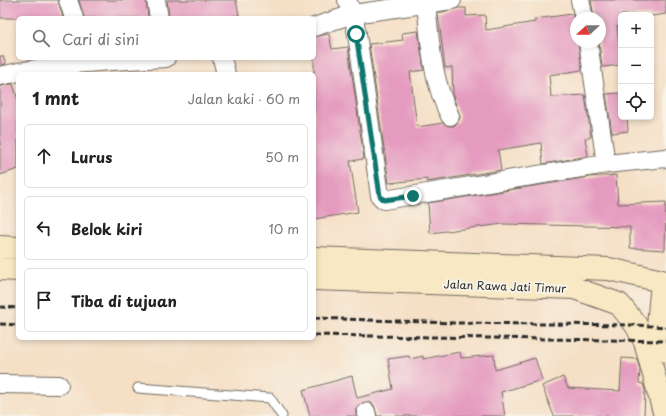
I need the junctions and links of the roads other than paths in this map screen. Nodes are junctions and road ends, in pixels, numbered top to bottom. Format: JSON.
{"nodes":[{"id":1,"x":68,"y":0,"type":"edge"},
{"id":2,"x":156,"y":0,"type":"edge"},
{"id":3,"x":452,"y":0,"type":"edge"},
{"id":4,"x":580,"y":0,"type":"edge"},
{"id":5,"x":426,"y":3,"type":"junction"},
{"id":6,"x":350,"y":7,"type":"edge"},
{"id":7,"x":583,"y":12,"type":"edge"},
{"id":8,"x":73,"y":16,"type":"edge"},
{"id":9,"x":159,"y":16,"type":"edge"},
{"id":10,"x":316,"y":26,"type":"edge"},
{"id":11,"x":589,"y":48,"type":"edge"},
{"id":12,"x":89,"y":60,"type":"edge"},
{"id":13,"x":222,"y":60,"type":"edge"},
{"id":14,"x":19,"y":72,"type":"edge"},
{"id":15,"x":226,"y":72,"type":"edge"},
{"id":16,"x":16,"y":73,"type":"edge"},
{"id":17,"x":0,"y":76,"type":"edge"},
{"id":18,"x":450,"y":116,"type":"dead end"},
{"id":19,"x":666,"y":158,"type":"edge"},
{"id":20,"x":606,"y":164,"type":"junction"},
{"id":21,"x":0,"y":247,"type":"edge"},
{"id":22,"x":16,"y":248,"type":"edge"},
{"id":23,"x":316,"y":258,"type":"edge"},
{"id":24,"x":609,"y":269,"type":"junction"},
{"id":25,"x":0,"y":270,"type":"edge"},
{"id":26,"x":16,"y":270,"type":"edge"},
{"id":27,"x":316,"y":276,"type":"edge"},
{"id":28,"x":664,"y":282,"type":"edge"},
{"id":29,"x":574,"y":288,"type":"junction"},
{"id":30,"x":666,"y":351,"type":"edge"},
{"id":31,"x":0,"y":384,"type":"edge"},
{"id":32,"x":59,"y":385,"type":"dead end"},
{"id":33,"x":138,"y":388,"type":"dead end"},
{"id":34,"x":282,"y":416,"type":"edge"},
{"id":35,"x":665,"y":416,"type":"edge"}],
"edges":[{"from":1,"to":8,"type":"street"},
{"from":2,"to":9,"type":"street"},
{"from":3,"to":5,"type":"street"},
{"from":4,"to":7,"type":"street"},
{"from":5,"to":6,"type":"street"},
{"from":5,"to":18,"type":"street"},
{"from":6,"to":10,"type":"street"},
{"from":6,"to":20,"type":"street"},
{"from":11,"to":20,"type":"street"},
{"from":12,"to":14,"type":"street"},
{"from":13,"to":15,"type":"street"},
{"from":16,"to":17,"type":"street"},
{"from":19,"to":20,"type":"street"},
{"from":21,"to":22,"type":"main road"},
{"from":23,"to":24,"type":"main road","name":"Jalan Rawa Jati Timur"},
{"from":24,"to":28,"type":"main road","name":"Jalan Rawa Jati Timur"},
{"from":24,"to":29,"type":"main road"},
{"from":25,"to":26,"type":"main road"},
{"from":27,"to":29,"type":"main road","name":"Jalan Rawa Jati Timur"},
{"from":28,"to":30,"type":"main road","name":"Jalan Rawa Jati Timur"},
{"from":29,"to":35,"type":"main road","name":"Jalan Rawa Jati Timur"},
{"from":31,"to":32,"type":"street"},
{"from":33,"to":34,"type":"lane"}]}
